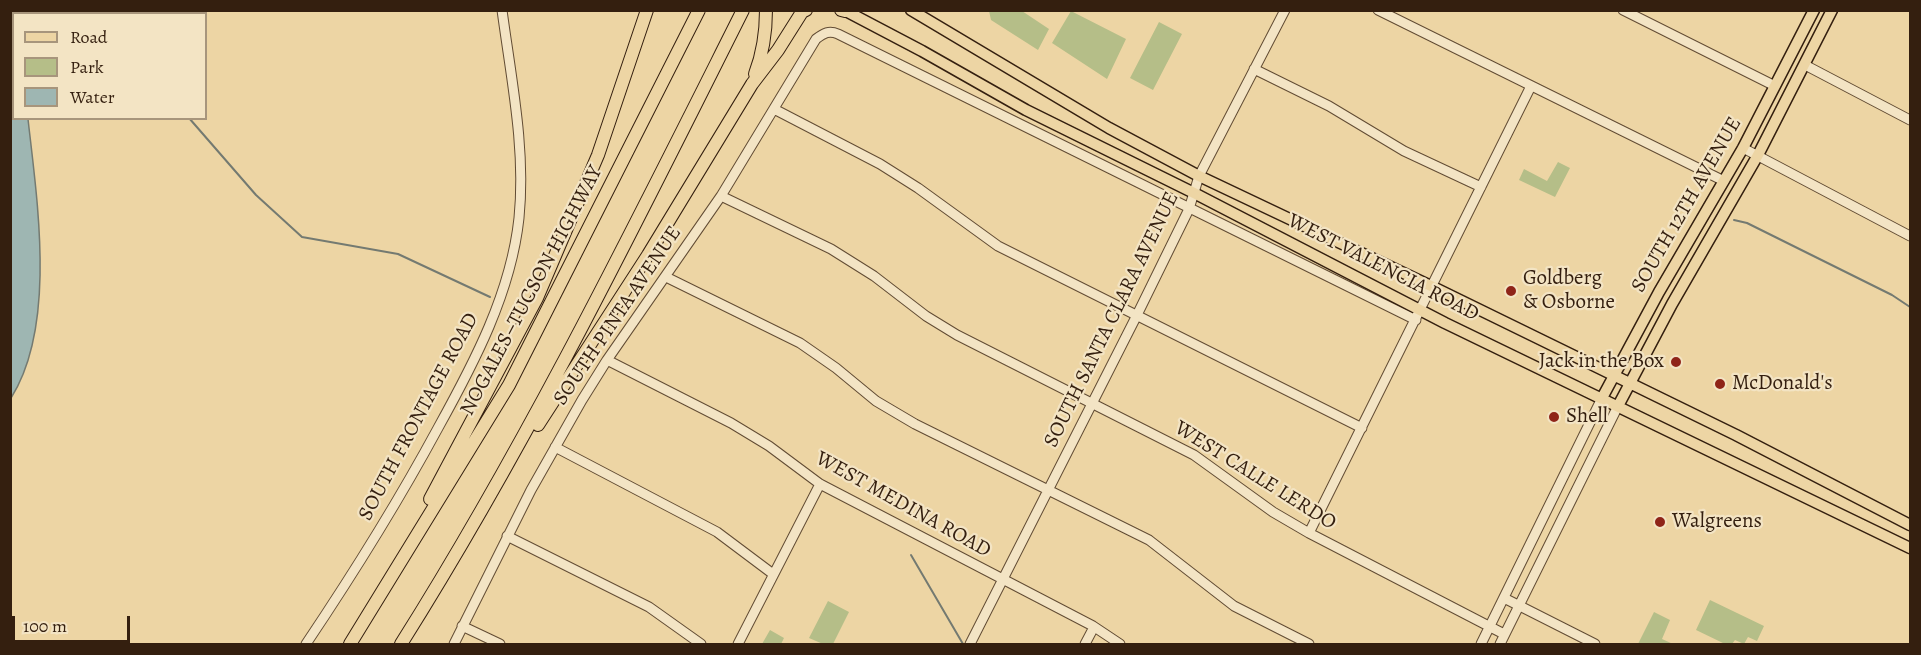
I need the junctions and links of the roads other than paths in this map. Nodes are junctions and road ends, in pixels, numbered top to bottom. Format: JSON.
{"nodes":[{"id":1,"x":502,"y":10,"type":"edge"},
{"id":2,"x":699,"y":10,"type":"edge"},
{"id":3,"x":742,"y":10,"type":"edge"},
{"id":4,"x":766,"y":10,"type":"edge"},
{"id":5,"x":806,"y":10,"type":"edge"},
{"id":6,"x":911,"y":10,"type":"edge"},
{"id":7,"x":1285,"y":10,"type":"edge"},
{"id":8,"x":1378,"y":10,"type":"edge"},
{"id":9,"x":1623,"y":10,"type":"edge"},
{"id":10,"x":1814,"y":10,"type":"edge"},
{"id":11,"x":1832,"y":10,"type":"edge"},
{"id":12,"x":843,"y":11,"type":"edge"},
{"id":13,"x":647,"y":13,"type":"edge"},
{"id":14,"x":838,"y":34,"type":"joint"},
{"id":15,"x":1805,"y":65,"type":"junction"},
{"id":16,"x":1254,"y":69,"type":"junction"},
{"id":17,"x":752,"y":84,"type":"junction"},
{"id":18,"x":1531,"y":86,"type":"junction"},
{"id":19,"x":1775,"y":86,"type":"junction"},
{"id":20,"x":774,"y":110,"type":"junction"},
{"id":21,"x":1911,"y":120,"type":"edge"},
{"id":22,"x":1743,"y":148,"type":"junction"},
{"id":23,"x":1758,"y":155,"type":"junction"},
{"id":24,"x":1199,"y":176,"type":"junction"},
{"id":25,"x":1724,"y":181,"type":"junction"},
{"id":26,"x":1481,"y":187,"type":"junction"},
{"id":27,"x":1194,"y":193,"type":"junction"},
{"id":28,"x":721,"y":196,"type":"junction"},
{"id":29,"x":1189,"y":209,"type":"junction"},
{"id":30,"x":1706,"y":211,"type":"junction"},
{"id":31,"x":1911,"y":237,"type":"edge"},
{"id":32,"x":1710,"y":240,"type":"junction"},
{"id":33,"x":666,"y":277,"type":"junction"},
{"id":34,"x":1431,"y":286,"type":"junction"},
{"id":35,"x":1418,"y":314,"type":"junction"},
{"id":36,"x":1137,"y":315,"type":"junction"},
{"id":37,"x":607,"y":360,"type":"junction"},
{"id":38,"x":1613,"y":375,"type":"junction"},
{"id":39,"x":1630,"y":384,"type":"junction"},
{"id":40,"x":1602,"y":398,"type":"junction"},
{"id":41,"x":1092,"y":402,"type":"junction"},
{"id":42,"x":1618,"y":406,"type":"junction"},
{"id":43,"x":1362,"y":428,"type":"junction"},
{"id":44,"x":555,"y":447,"type":"junction"},
{"id":45,"x":820,"y":484,"type":"junction"},
{"id":46,"x":1048,"y":489,"type":"junction"},
{"id":47,"x":1839,"y":490,"type":"junction"},
{"id":48,"x":1829,"y":508,"type":"junction"},
{"id":49,"x":483,"y":510,"type":"junction"},
{"id":50,"x":1911,"y":525,"type":"edge"},
{"id":51,"x":1309,"y":533,"type":"junction"},
{"id":52,"x":507,"y":536,"type":"junction"},
{"id":53,"x":1911,"y":548,"type":"edge"},
{"id":54,"x":773,"y":574,"type":"junction"},
{"id":55,"x":1002,"y":580,"type":"junction"},
{"id":56,"x":379,"y":596,"type":"junction"},
{"id":57,"x":1504,"y":598,"type":"junction"},
{"id":58,"x":1519,"y":606,"type":"junction"},
{"id":59,"x":462,"y":626,"type":"junction"},
{"id":60,"x":1490,"y":626,"type":"junction"},
{"id":61,"x":1094,"y":627,"type":"junction"},
{"id":62,"x":1504,"y":634,"type":"junction"},
{"id":63,"x":306,"y":645,"type":"edge"},
{"id":64,"x":350,"y":645,"type":"edge"},
{"id":65,"x":401,"y":645,"type":"edge"},
{"id":66,"x":454,"y":645,"type":"edge"},
{"id":67,"x":500,"y":645,"type":"edge"},
{"id":68,"x":701,"y":645,"type":"edge"},
{"id":69,"x":738,"y":645,"type":"edge"},
{"id":70,"x":970,"y":645,"type":"edge"},
{"id":71,"x":1085,"y":645,"type":"edge"},
{"id":72,"x":1120,"y":645,"type":"edge"},
{"id":73,"x":1309,"y":645,"type":"edge"},
{"id":74,"x":1481,"y":645,"type":"edge"},
{"id":75,"x":1500,"y":645,"type":"edge"},
{"id":76,"x":1595,"y":645,"type":"edge"}],
"edges":[{"from":1,"to":63,"type":"street","name":"SOUTH FRONTAGE ROAD"},
{"from":2,"to":56,"type":"highway","name":"NOGALES–TUCSON HIGHWAY"},
{"from":3,"to":49,"type":"highway"},
{"from":4,"to":17,"type":"highway"},
{"from":5,"to":17,"type":"highway"},
{"from":6,"to":24,"type":"main road","name":"WEST VALENCIA ROAD"},
{"from":7,"to":16,"type":"street","name":"SOUTH SANTA CLARA AVENUE"},
{"from":8,"to":18,"type":"street"},
{"from":9,"to":19,"type":"street"},
{"from":10,"to":19,"type":"main road","name":"SOUTH 12TH AVENUE"},
{"from":11,"to":15,"type":"main road","name":"SOUTH 12TH AVENUE"},
{"from":12,"to":27,"type":"main road","name":"WEST VALENCIA ROAD"},
{"from":13,"to":56,"type":"highway"},
{"from":14,"to":20,"type":"street","name":"SOUTH PINTA AVENUE"},
{"from":14,"to":29,"type":"street","name":"WEST VALENCIA ROAD"},
{"from":15,"to":21,"type":"street"},
{"from":15,"to":23,"type":"main road","name":"SOUTH 12TH AVENUE"},
{"from":16,"to":24,"type":"street","name":"SOUTH SANTA CLARA AVENUE"},
{"from":16,"to":26,"type":"street"},
{"from":17,"to":49,"type":"highway"},
{"from":18,"to":25,"type":"street"},
{"from":18,"to":26,"type":"street"},
{"from":19,"to":22,"type":"main road","name":"SOUTH 12TH AVENUE"},
{"from":20,"to":28,"type":"street","name":"SOUTH PINTA AVENUE"},
{"from":20,"to":36,"type":"street"},
{"from":22,"to":23,"type":"street"},
{"from":22,"to":25,"type":"main road","name":"SOUTH 12TH AVENUE"},
{"from":23,"to":31,"type":"street"},
{"from":23,"to":32,"type":"main road","name":"SOUTH 12TH AVENUE"},
{"from":24,"to":27,"type":"street","name":"SOUTH SANTA CLARA AVENUE"},
{"from":24,"to":34,"type":"main road","name":"WEST VALENCIA ROAD"},
{"from":25,"to":30,"type":"main road","name":"SOUTH 12TH AVENUE"},
{"from":26,"to":34,"type":"street"},
{"from":27,"to":29,"type":"street","name":"SOUTH SANTA CLARA AVENUE"},
{"from":27,"to":35,"type":"main road","name":"WEST VALENCIA ROAD"},
{"from":28,"to":33,"type":"street","name":"SOUTH PINTA AVENUE"},
{"from":28,"to":41,"type":"street","name":"WEST CALLE LERDO"},
{"from":29,"to":35,"type":"street","name":"WEST VALENCIA ROAD"},
{"from":29,"to":36,"type":"street","name":"SOUTH SANTA CLARA AVENUE"},
{"from":30,"to":32,"type":"main road"},
{"from":30,"to":38,"type":"main road","name":"SOUTH 12TH AVENUE"},
{"from":32,"to":39,"type":"main road","name":"SOUTH 12TH AVENUE"},
{"from":33,"to":37,"type":"street","name":"SOUTH PINTA AVENUE"},
{"from":33,"to":46,"type":"street"},
{"from":34,"to":35,"type":"street"},
{"from":34,"to":38,"type":"main road","name":"WEST VALENCIA ROAD"},
{"from":35,"to":40,"type":"main road","name":"WEST VALENCIA ROAD"},
{"from":35,"to":43,"type":"street"},
{"from":36,"to":41,"type":"street","name":"SOUTH SANTA CLARA AVENUE"},
{"from":36,"to":43,"type":"street"},
{"from":37,"to":44,"type":"street","name":"SOUTH PINTA AVENUE"},
{"from":37,"to":45,"type":"street","name":"WEST MEDINA ROAD"},
{"from":38,"to":39,"type":"main road","name":"WEST VALENCIA ROAD"},
{"from":38,"to":40,"type":"main road","name":"SOUTH 12TH AVENUE"},
{"from":39,"to":42,"type":"main road","name":"SOUTH 12TH AVENUE"},
{"from":39,"to":47,"type":"main road","name":"WEST VALENCIA ROAD"},
{"from":40,"to":42,"type":"main road","name":"WEST VALENCIA ROAD"},
{"from":40,"to":57,"type":"street","name":"SOUTH 12TH AVENUE"},
{"from":41,"to":46,"type":"street","name":"SOUTH SANTA CLARA AVENUE"},
{"from":41,"to":51,"type":"street","name":"WEST CALLE LERDO"},
{"from":42,"to":48,"type":"main road","name":"WEST VALENCIA ROAD"},
{"from":42,"to":58,"type":"street","name":"SOUTH 12TH AVENUE"},
{"from":43,"to":51,"type":"street"},
{"from":44,"to":52,"type":"street","name":"SOUTH PINTA AVENUE"},
{"from":44,"to":54,"type":"street"},
{"from":45,"to":54,"type":"street"},
{"from":45,"to":55,"type":"street","name":"WEST MEDINA ROAD"},
{"from":46,"to":55,"type":"street","name":"SOUTH SANTA CLARA AVENUE"},
{"from":46,"to":73,"type":"street"},
{"from":47,"to":48,"type":"main road"},
{"from":47,"to":50,"type":"main road","name":"WEST VALENCIA ROAD"},
{"from":48,"to":53,"type":"main road","name":"WEST VALENCIA ROAD"},
{"from":49,"to":65,"type":"highway"},
{"from":51,"to":60,"type":"street","name":"WEST CALLE LERDO"},
{"from":52,"to":59,"type":"street","name":"SOUTH PINTA AVENUE"},
{"from":52,"to":68,"type":"street"},
{"from":54,"to":69,"type":"street"},
{"from":55,"to":61,"type":"street","name":"WEST MEDINA ROAD"},
{"from":55,"to":70,"type":"street","name":"SOUTH SANTA CLARA AVENUE"},
{"from":56,"to":64,"type":"highway","name":"NOGALES–TUCSON HIGHWAY"},
{"from":57,"to":58,"type":"street"},
{"from":57,"to":60,"type":"street","name":"SOUTH 12TH AVENUE"},
{"from":58,"to":62,"type":"street","name":"SOUTH 12TH AVENUE"},
{"from":58,"to":76,"type":"street"},
{"from":59,"to":66,"type":"street","name":"SOUTH PINTA AVENUE"},
{"from":59,"to":67,"type":"street"},
{"from":60,"to":62,"type":"street","name":"WEST CALLE LERDO"},
{"from":60,"to":74,"type":"street","name":"SOUTH 12TH AVENUE"},
{"from":61,"to":71,"type":"street"},
{"from":61,"to":72,"type":"street","name":"WEST MEDINA ROAD"},
{"from":62,"to":75,"type":"street","name":"SOUTH 12TH AVENUE"}]}
